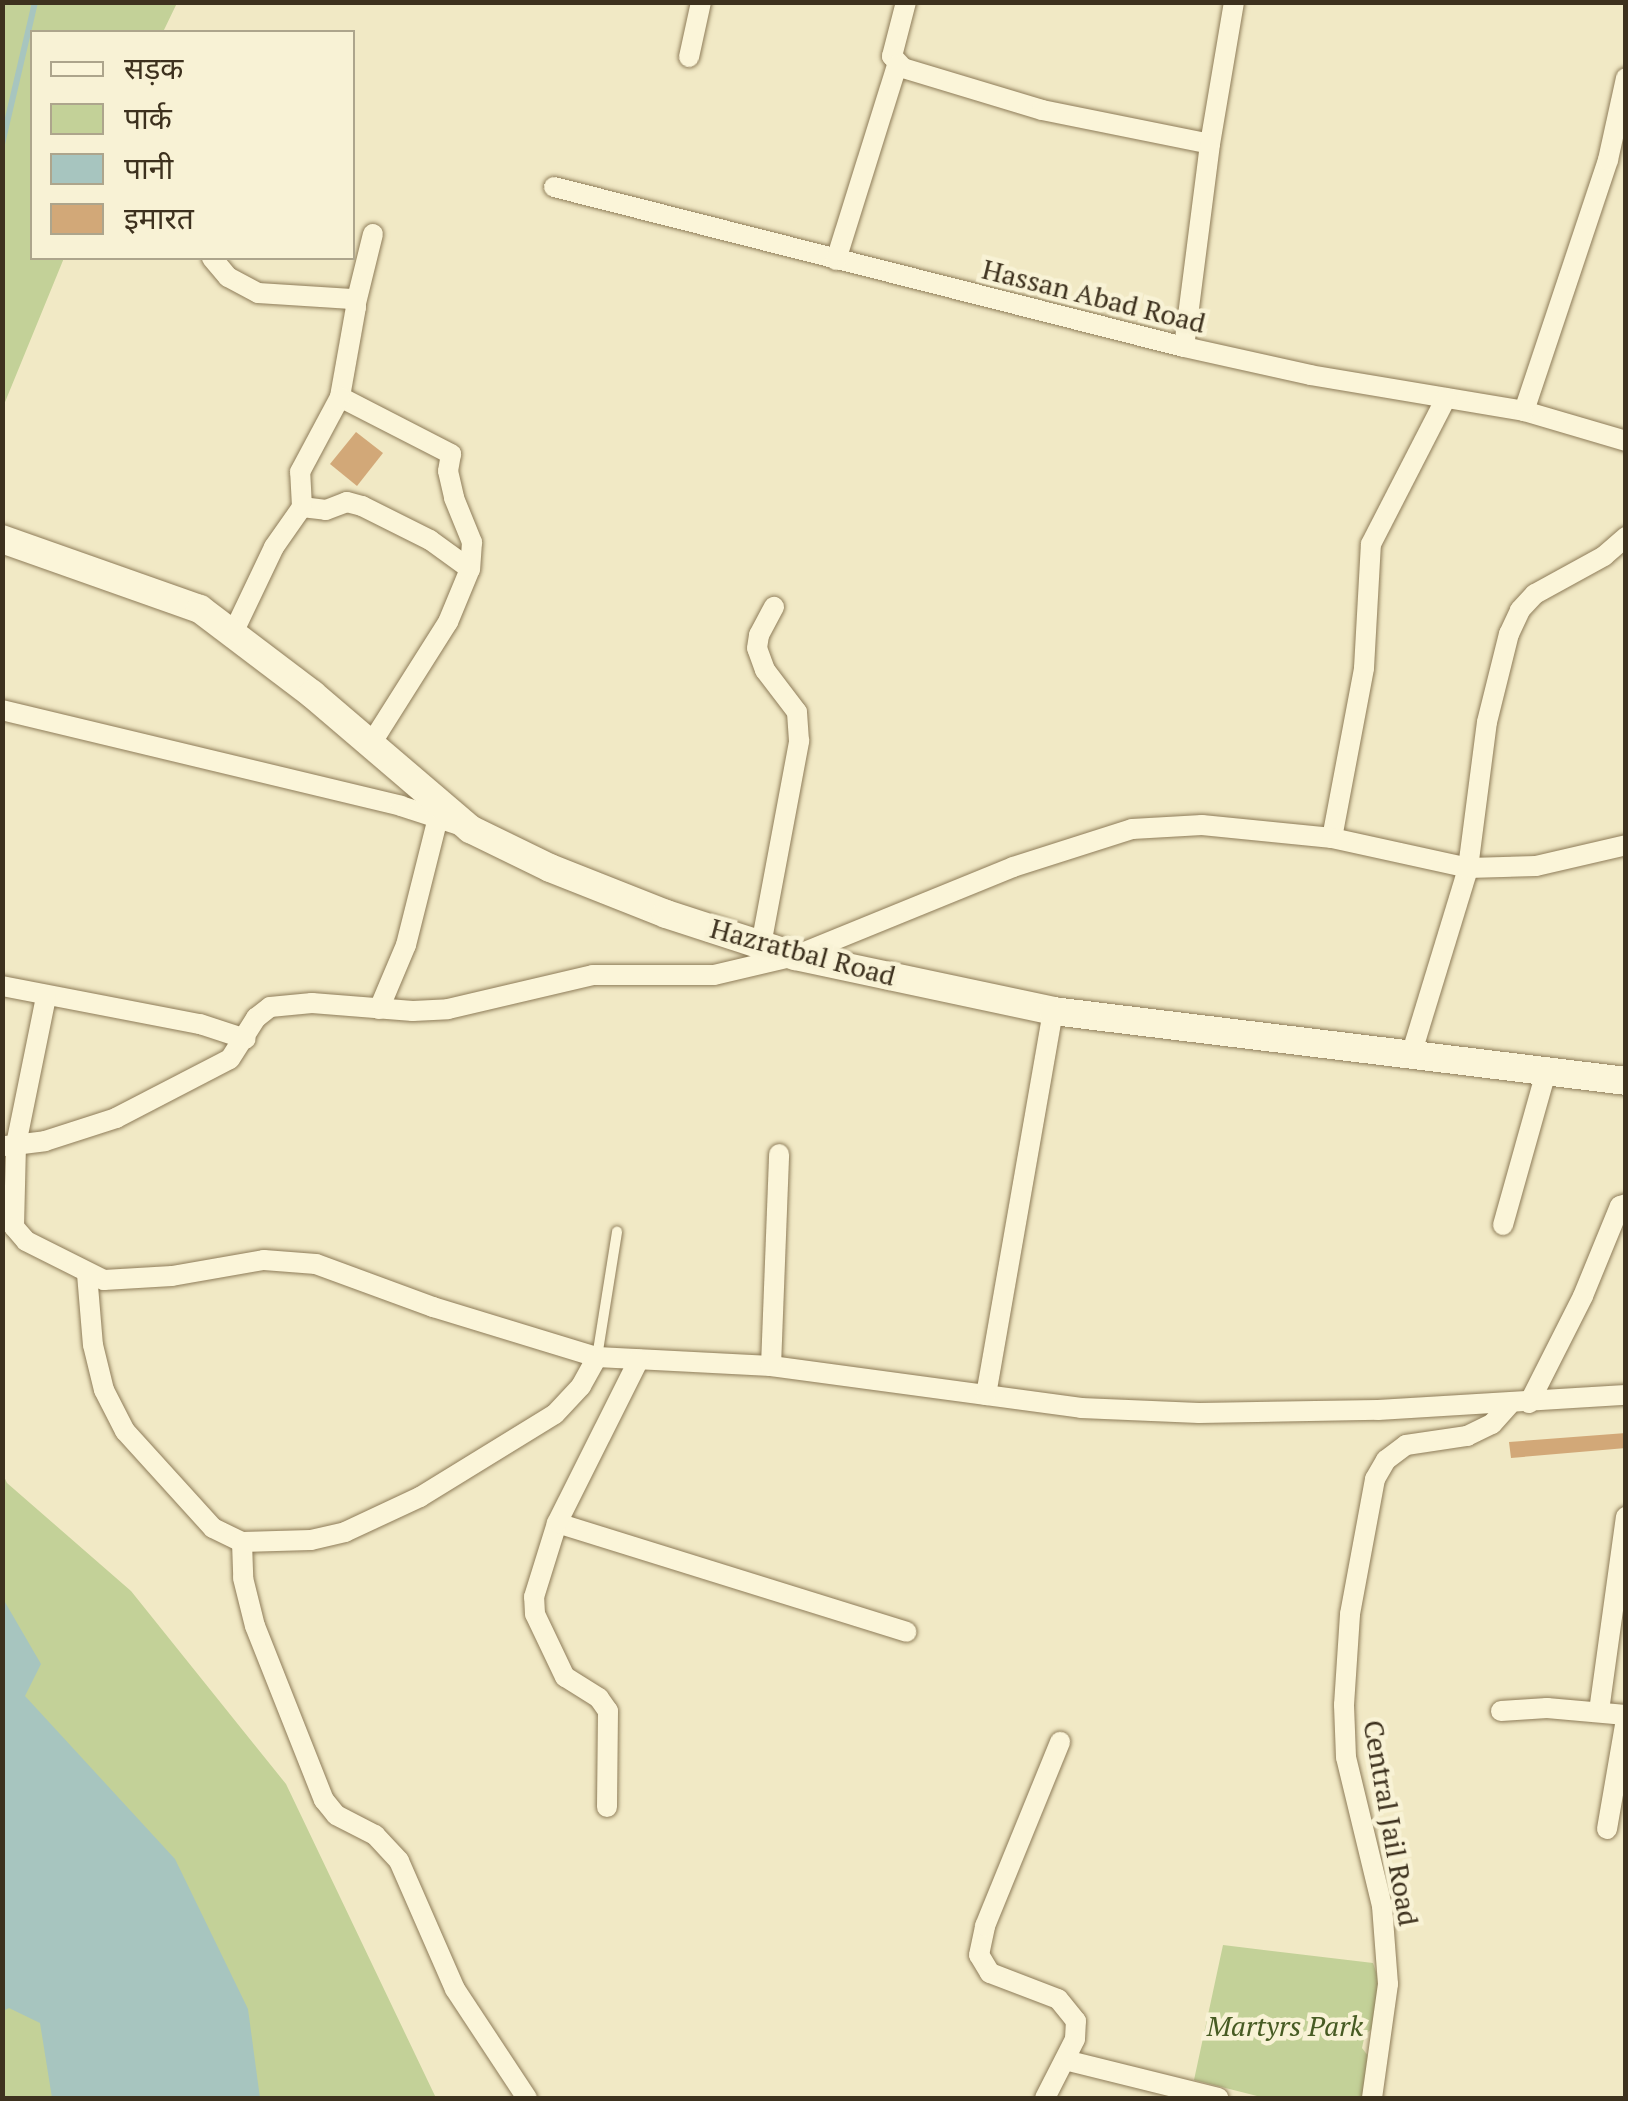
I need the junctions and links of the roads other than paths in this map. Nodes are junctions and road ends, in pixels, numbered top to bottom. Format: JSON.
{"nodes":[{"id":1,"x":701,"y":2,"type":"edge"},
{"id":2,"x":906,"y":2,"type":"edge"},
{"id":3,"x":1234,"y":2,"type":"edge"},
{"id":4,"x":689,"y":57,"type":"dead end"},
{"id":5,"x":897,"y":65,"type":"junction"},
{"id":6,"x":1626,"y":78,"type":"edge"},
{"id":7,"x":1210,"y":144,"type":"junction"},
{"id":8,"x":554,"y":187,"type":"dead end"},
{"id":9,"x":374,"y":234,"type":"dead end"},
{"id":10,"x":214,"y":260,"type":"edge"},
{"id":11,"x":836,"y":260,"type":"junction"},
{"id":12,"x":356,"y":303,"type":"junction"},
{"id":13,"x":1184,"y":347,"type":"junction"},
{"id":14,"x":340,"y":397,"type":"junction"},
{"id":15,"x":1446,"y":398,"type":"junction"},
{"id":16,"x":1524,"y":411,"type":"junction"},
{"id":17,"x":1626,"y":441,"type":"edge"},
{"id":18,"x":302,"y":507,"type":"junction"},
{"id":19,"x":1626,"y":537,"type":"edge"},
{"id":20,"x":2,"y":539,"type":"edge"},
{"id":21,"x":470,"y":569,"type":"junction"},
{"id":22,"x":774,"y":607,"type":"dead end"},
{"id":23,"x":234,"y":631,"type":"junction"},
{"id":24,"x":2,"y":710,"type":"edge"},
{"id":25,"x":369,"y":747,"type":"junction"},
{"id":26,"x":438,"y":818,"type":"junction"},
{"id":27,"x":470,"y":829,"type":"junction"},
{"id":28,"x":1332,"y":838,"type":"junction"},
{"id":29,"x":1626,"y":845,"type":"edge"},
{"id":30,"x":1468,"y":868,"type":"junction"},
{"id":31,"x":761,"y":945,"type":"junction"},
{"id":32,"x":795,"y":956,"type":"junction"},
{"id":33,"x":2,"y":986,"type":"edge"},
{"id":34,"x":46,"y":996,"type":"junction"},
{"id":35,"x":380,"y":1009,"type":"junction"},
{"id":36,"x":1053,"y":1011,"type":"junction"},
{"id":37,"x":246,"y":1039,"type":"junction"},
{"id":38,"x":1411,"y":1055,"type":"junction"},
{"id":39,"x":1546,"y":1072,"type":"junction"},
{"id":40,"x":1626,"y":1081,"type":"edge"},
{"id":41,"x":9,"y":1146,"type":"edge"},
{"id":42,"x":780,"y":1154,"type":"dead end"},
{"id":43,"x":1625,"y":1200,"type":"edge"},
{"id":44,"x":1503,"y":1225,"type":"dead end"},
{"id":45,"x":617,"y":1232,"type":"dead end"},
{"id":46,"x":87,"y":1274,"type":"junction"},
{"id":47,"x":597,"y":1358,"type":"junction"},
{"id":48,"x":639,"y":1359,"type":"junction"},
{"id":49,"x":770,"y":1366,"type":"junction"},
{"id":50,"x":986,"y":1395,"type":"junction"},
{"id":51,"x":1626,"y":1395,"type":"edge"},
{"id":52,"x":1519,"y":1404,"type":"junction"},
{"id":53,"x":1626,"y":1517,"type":"edge"},
{"id":54,"x":557,"y":1523,"type":"junction"},
{"id":55,"x":242,"y":1542,"type":"junction"},
{"id":56,"x":1621,"y":1563,"type":"edge"},
{"id":57,"x":906,"y":1632,"type":"dead end"},
{"id":58,"x":1599,"y":1711,"type":"junction"},
{"id":59,"x":1501,"y":1712,"type":"dead end"},
{"id":60,"x":1626,"y":1717,"type":"edge"},
{"id":61,"x":1060,"y":1742,"type":"dead end"},
{"id":62,"x":607,"y":1807,"type":"dead end"},
{"id":63,"x":1607,"y":1829,"type":"dead end"},
{"id":64,"x":1065,"y":2060,"type":"junction"},
{"id":65,"x":527,"y":2098,"type":"edge"},
{"id":66,"x":1045,"y":2098,"type":"edge"},
{"id":67,"x":1218,"y":2098,"type":"edge"},
{"id":68,"x":1372,"y":2098,"type":"edge"}],
"edges":[{"from":1,"to":4,"type":"street"},
{"from":2,"to":5,"type":"street"},
{"from":3,"to":7,"type":"street"},
{"from":5,"to":7,"type":"street"},
{"from":5,"to":11,"type":"street"},
{"from":6,"to":16,"type":"street"},
{"from":7,"to":13,"type":"street"},
{"from":8,"to":11,"type":"street","name":"Hassan Abad Road"},
{"from":9,"to":12,"type":"street"},
{"from":10,"to":12,"type":"street"},
{"from":11,"to":13,"type":"street","name":"Hassan Abad Road"},
{"from":12,"to":14,"type":"street"},
{"from":13,"to":15,"type":"street","name":"Hassan Abad Road"},
{"from":14,"to":18,"type":"street"},
{"from":14,"to":21,"type":"street"},
{"from":15,"to":16,"type":"street","name":"Hassan Abad Road"},
{"from":15,"to":28,"type":"street"},
{"from":16,"to":17,"type":"street","name":"Hassan Abad Road"},
{"from":18,"to":21,"type":"street"},
{"from":18,"to":23,"type":"street"},
{"from":19,"to":30,"type":"street"},
{"from":20,"to":23,"type":"main road","name":"Hazratbal Road"},
{"from":21,"to":25,"type":"street"},
{"from":22,"to":31,"type":"street"},
{"from":23,"to":25,"type":"main road","name":"Hazratbal Road"},
{"from":24,"to":26,"type":"street"},
{"from":25,"to":27,"type":"main road","name":"Hazratbal Road"},
{"from":26,"to":27,"type":"street"},
{"from":26,"to":35,"type":"street"},
{"from":27,"to":31,"type":"main road","name":"Hazratbal Road"},
{"from":28,"to":30,"type":"street"},
{"from":28,"to":32,"type":"street"},
{"from":29,"to":30,"type":"street"},
{"from":30,"to":38,"type":"street"},
{"from":31,"to":32,"type":"main road","name":"Hazratbal Road"},
{"from":32,"to":35,"type":"street"},
{"from":32,"to":36,"type":"main road","name":"Hazratbal Road"},
{"from":33,"to":34,"type":"street"},
{"from":34,"to":37,"type":"street"},
{"from":34,"to":41,"type":"street"},
{"from":35,"to":37,"type":"street"},
{"from":36,"to":38,"type":"main road","name":"Hazratbal Road"},
{"from":36,"to":50,"type":"street"},
{"from":37,"to":41,"type":"street"},
{"from":38,"to":39,"type":"main road","name":"Hazratbal Road"},
{"from":39,"to":40,"type":"main road","name":"Hazratbal Road"},
{"from":39,"to":44,"type":"street"},
{"from":41,"to":46,"type":"street"},
{"from":42,"to":49,"type":"street"},
{"from":43,"to":52,"type":"street"},
{"from":45,"to":47,"type":"lane"},
{"from":46,"to":47,"type":"street"},
{"from":46,"to":55,"type":"street"},
{"from":47,"to":48,"type":"street"},
{"from":47,"to":55,"type":"street"},
{"from":48,"to":49,"type":"street"},
{"from":48,"to":54,"type":"street"},
{"from":49,"to":50,"type":"street"},
{"from":50,"to":52,"type":"street"},
{"from":51,"to":52,"type":"street"},
{"from":52,"to":68,"type":"street","name":"Central Jail Road"},
{"from":53,"to":56,"type":"street"},
{"from":54,"to":57,"type":"street"},
{"from":54,"to":62,"type":"street"},
{"from":55,"to":65,"type":"street"},
{"from":56,"to":58,"type":"street"},
{"from":58,"to":59,"type":"street"},
{"from":58,"to":60,"type":"street"},
{"from":60,"to":63,"type":"street"},
{"from":61,"to":64,"type":"street"},
{"from":64,"to":66,"type":"street"},
{"from":64,"to":67,"type":"street"}]}
